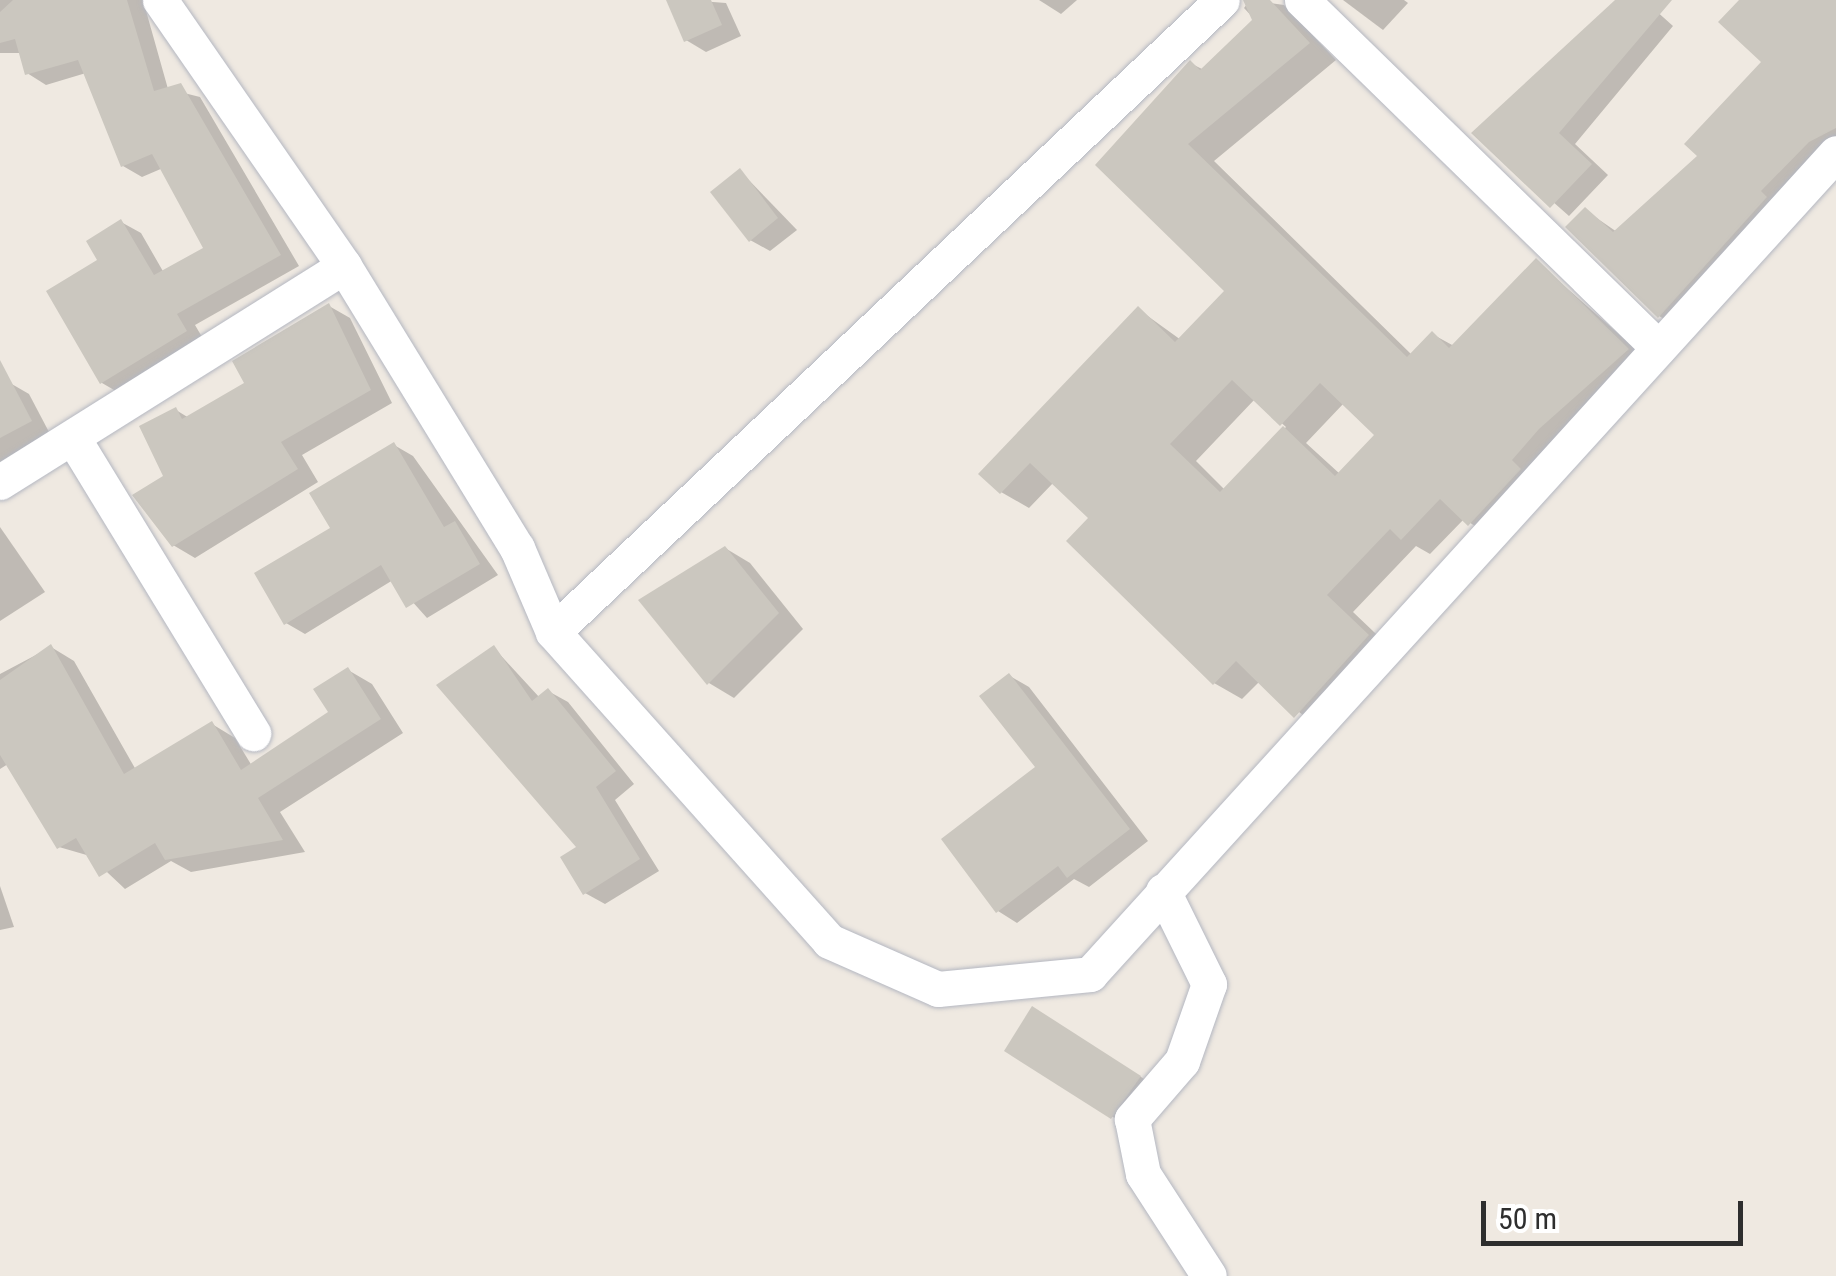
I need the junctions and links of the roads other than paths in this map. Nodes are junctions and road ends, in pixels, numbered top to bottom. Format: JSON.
{"nodes":[{"id":1,"x":160,"y":0,"type":"edge"},
{"id":2,"x":1222,"y":0,"type":"edge"},
{"id":3,"x":1302,"y":0,"type":"edge"},
{"id":4,"x":1836,"y":153,"type":"edge"},
{"id":5,"x":344,"y":266,"type":"junction"},
{"id":6,"x":1658,"y":348,"type":"junction"},
{"id":7,"x":73,"y":438,"type":"junction"},
{"id":8,"x":0,"y":482,"type":"edge"},
{"id":9,"x":553,"y":632,"type":"junction"},
{"id":10,"x":252,"y":733,"type":"dead end"},
{"id":11,"x":1162,"y":891,"type":"junction"},
{"id":12,"x":1209,"y":1276,"type":"edge"}],
"edges":[{"from":1,"to":5,"type":"street"},
{"from":2,"to":9,"type":"street"},
{"from":3,"to":6,"type":"street"},
{"from":4,"to":6,"type":"street"},
{"from":5,"to":7,"type":"street"},
{"from":5,"to":9,"type":"street"},
{"from":6,"to":11,"type":"street"},
{"from":7,"to":8,"type":"street"},
{"from":7,"to":10,"type":"street"},
{"from":9,"to":11,"type":"street"},
{"from":11,"to":12,"type":"street"}]}
